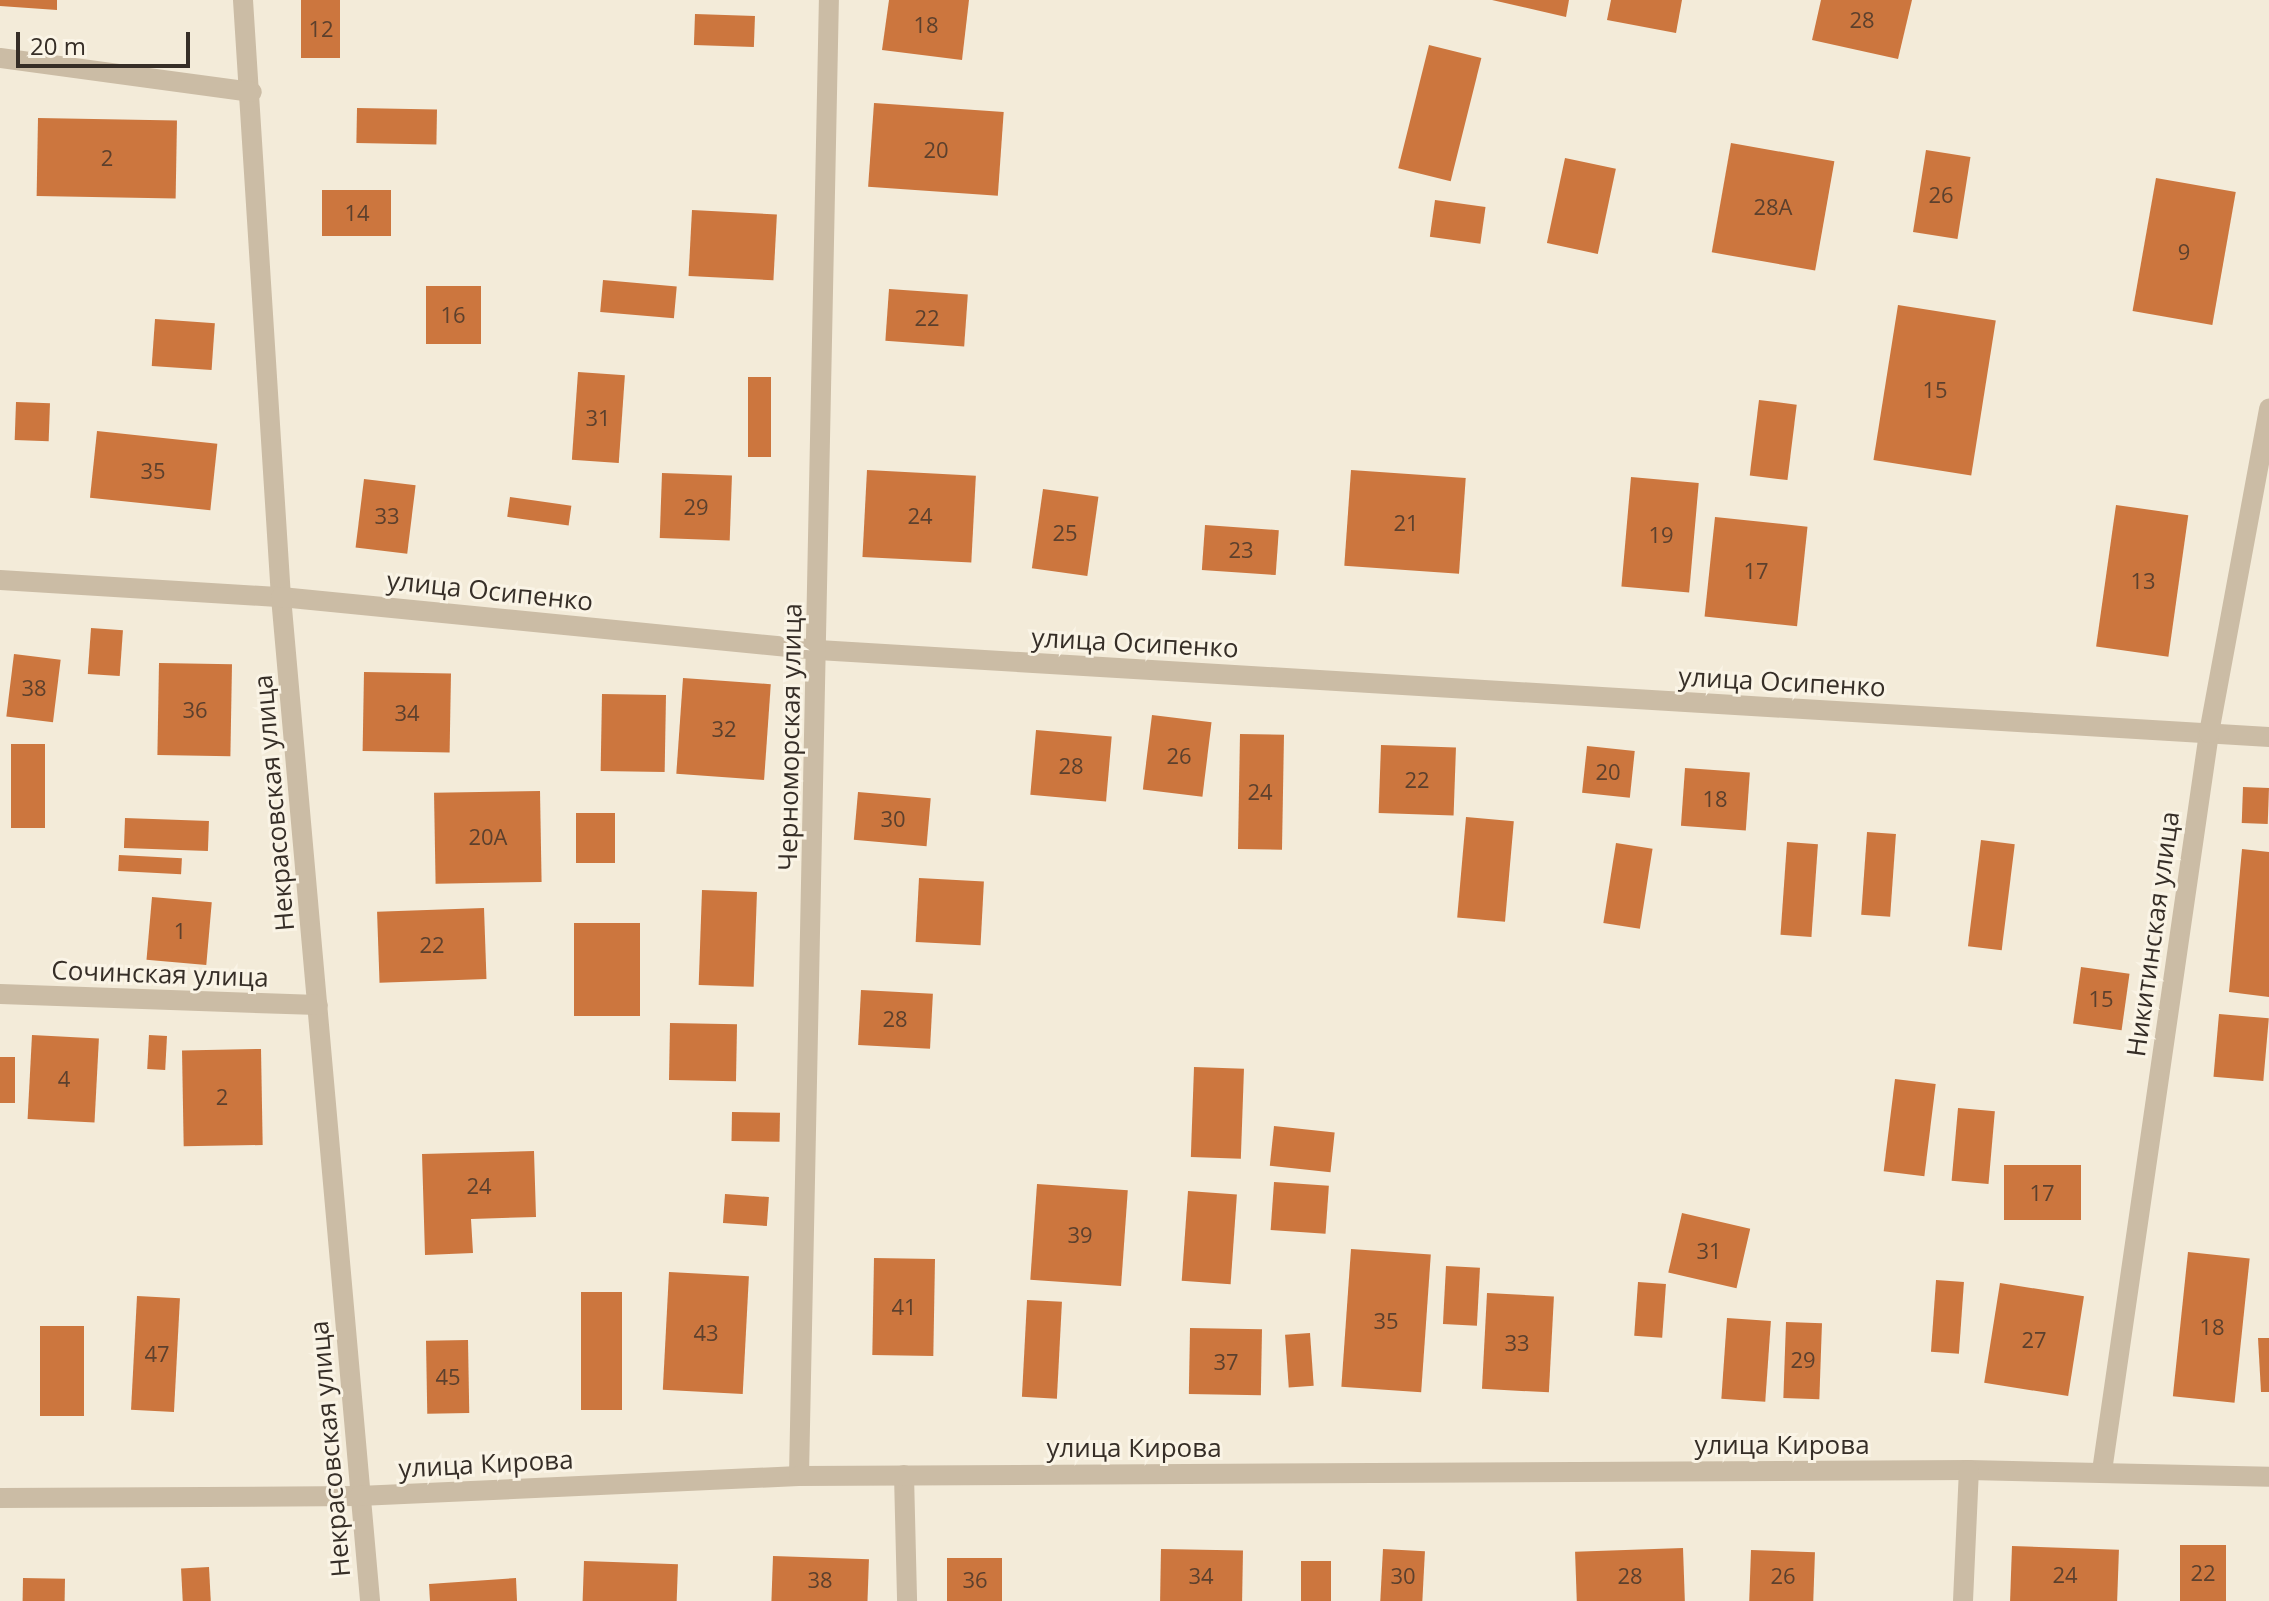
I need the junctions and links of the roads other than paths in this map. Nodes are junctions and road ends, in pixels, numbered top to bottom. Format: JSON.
{"nodes":[{"id":1,"x":243,"y":0,"type":"edge"},
{"id":2,"x":829,"y":0,"type":"edge"},
{"id":3,"x":0,"y":58,"type":"edge"},
{"id":4,"x":252,"y":92,"type":"junction"},
{"id":5,"x":2269,"y":408,"type":"edge"},
{"id":6,"x":0,"y":580,"type":"edge"},
{"id":7,"x":281,"y":597,"type":"junction"},
{"id":8,"x":818,"y":650,"type":"junction"},
{"id":9,"x":2209,"y":733,"type":"junction"},
{"id":10,"x":2269,"y":737,"type":"edge"},
{"id":11,"x":0,"y":994,"type":"edge"},
{"id":12,"x":318,"y":1005,"type":"junction"},
{"id":13,"x":1969,"y":1470,"type":"junction"},
{"id":14,"x":2102,"y":1471,"type":"junction"},
{"id":15,"x":904,"y":1475,"type":"junction"},
{"id":16,"x":799,"y":1476,"type":"junction"},
{"id":17,"x":2269,"y":1477,"type":"edge"},
{"id":18,"x":359,"y":1496,"type":"junction"},
{"id":19,"x":0,"y":1498,"type":"edge"},
{"id":20,"x":370,"y":1601,"type":"edge"},
{"id":21,"x":907,"y":1601,"type":"edge"},
{"id":22,"x":1963,"y":1601,"type":"edge"}],
"edges":[{"from":1,"to":4,"type":"street","name":"Некрасовская улица"},
{"from":2,"to":8,"type":"street","name":"Черноморская улица"},
{"from":3,"to":4,"type":"street"},
{"from":4,"to":7,"type":"street","name":"Некрасовская улица"},
{"from":5,"to":9,"type":"street","name":"Никитинская улица"},
{"from":6,"to":7,"type":"street","name":"улица Осипенко"},
{"from":7,"to":8,"type":"street","name":"улица Осипенко"},
{"from":7,"to":12,"type":"street","name":"Некрасовская улица"},
{"from":8,"to":9,"type":"street","name":"улица Осипенко"},
{"from":8,"to":16,"type":"street","name":"Черноморская улица"},
{"from":9,"to":10,"type":"street","name":"улица Осипенко"},
{"from":9,"to":14,"type":"street","name":"Никитинская улица"},
{"from":11,"to":12,"type":"street","name":"Сочинская улица"},
{"from":12,"to":18,"type":"street","name":"Некрасовская улица"},
{"from":13,"to":14,"type":"street","name":"улица Кирова"},
{"from":13,"to":15,"type":"street","name":"улица Кирова"},
{"from":13,"to":22,"type":"street"},
{"from":14,"to":17,"type":"street","name":"улица Кирова"},
{"from":15,"to":16,"type":"street","name":"улица Кирова"},
{"from":15,"to":21,"type":"street"},
{"from":16,"to":18,"type":"street","name":"улица Кирова"},
{"from":18,"to":19,"type":"street","name":"улица Кирова"},
{"from":18,"to":20,"type":"street","name":"Некрасовская улица"}]}
